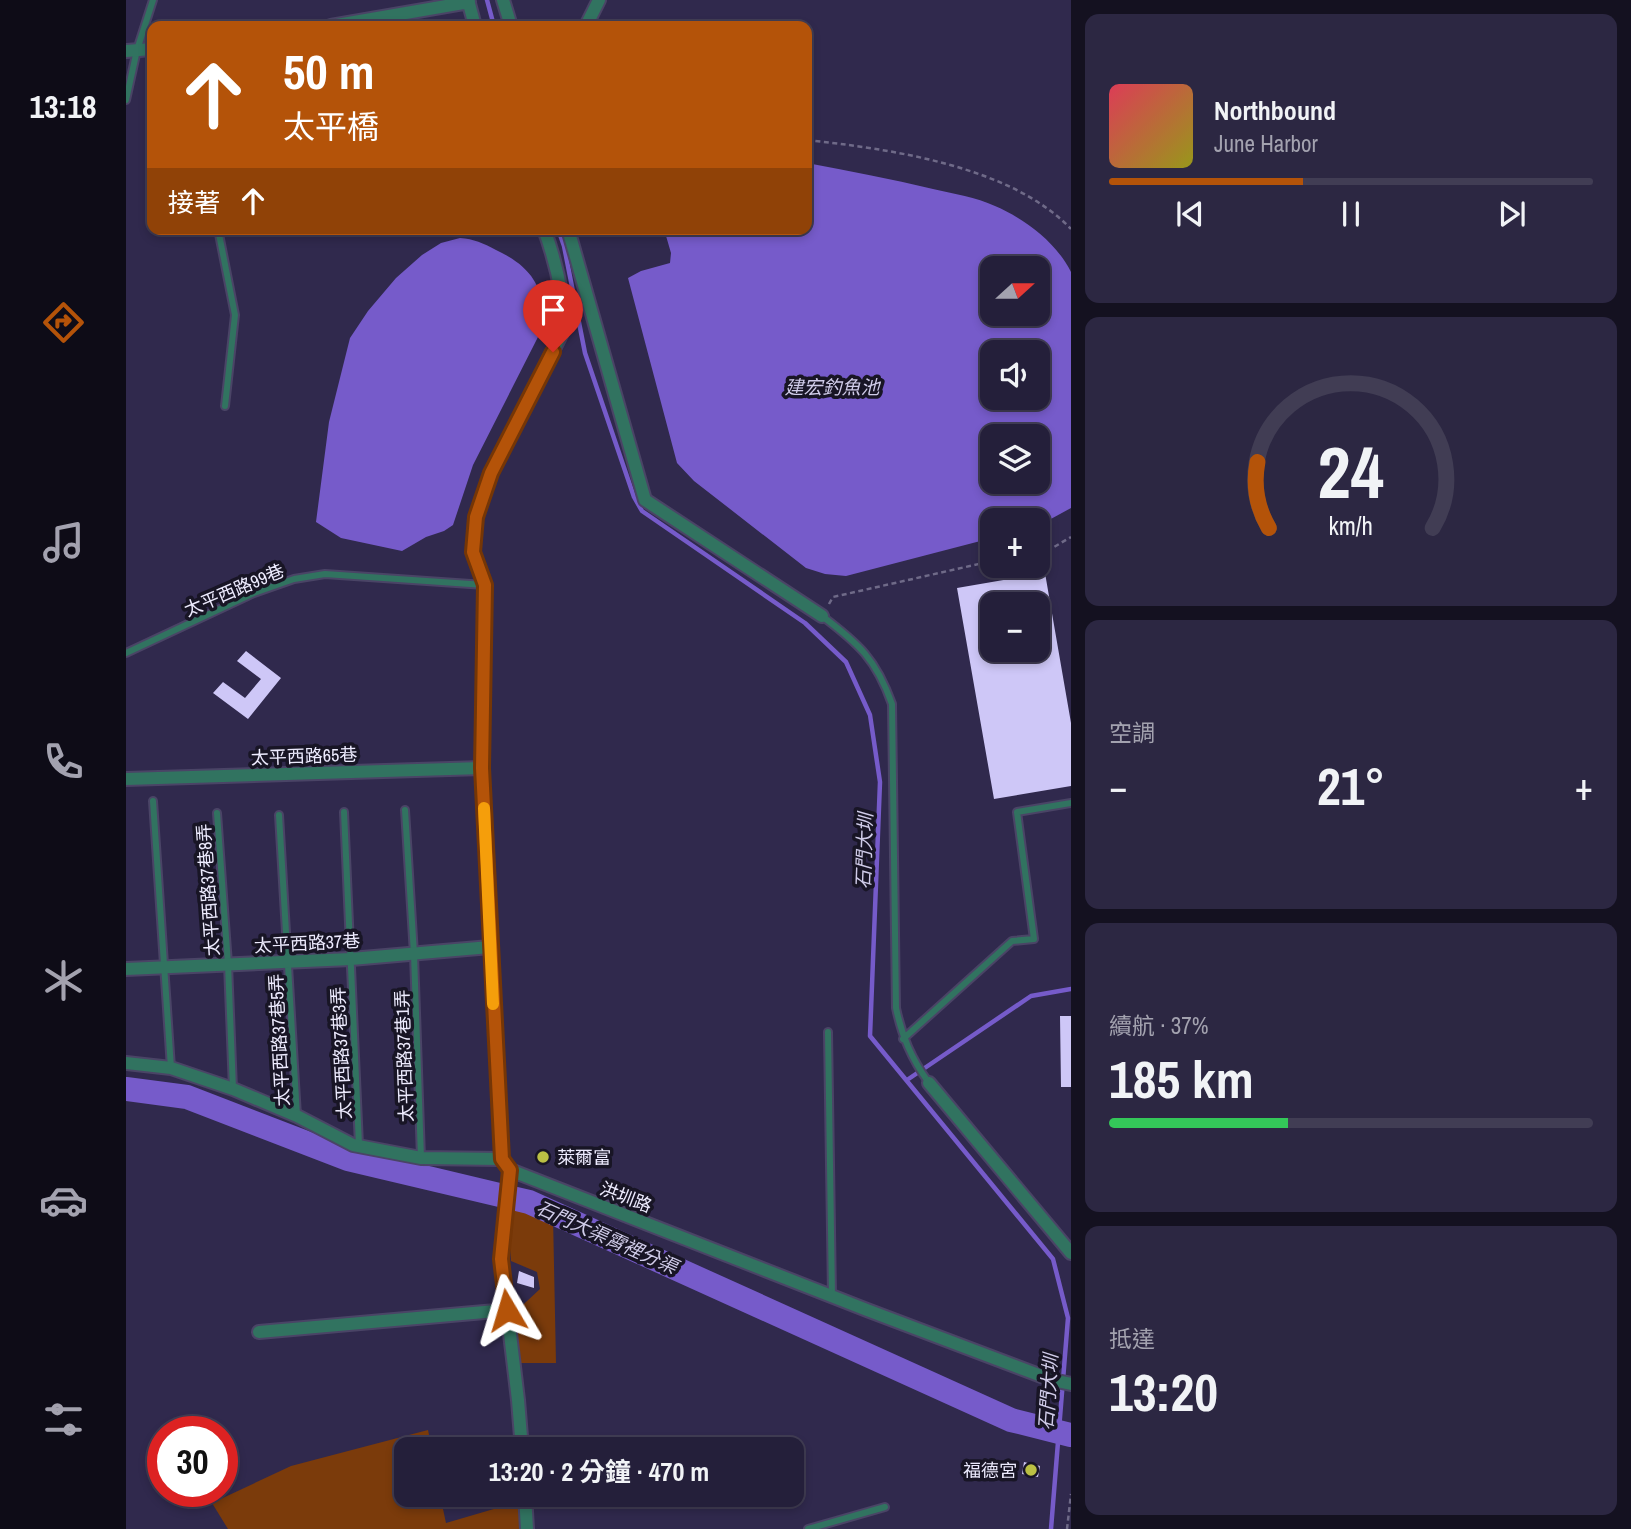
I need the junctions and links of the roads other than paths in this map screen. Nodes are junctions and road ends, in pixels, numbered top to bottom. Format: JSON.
{"nodes":[{"id":1,"x":153,"y":0,"type":"edge"},
{"id":2,"x":503,"y":0,"type":"edge"},
{"id":3,"x":599,"y":0,"type":"edge"},
{"id":4,"x":469,"y":1,"type":"edge"},
{"id":5,"x":359,"y":21,"type":"edge"},
{"id":6,"x":474,"y":21,"type":"edge"},
{"id":7,"x":509,"y":21,"type":"edge"},
{"id":8,"x":588,"y":21,"type":"edge"},
{"id":9,"x":131,"y":51,"type":"edge"},
{"id":10,"x":126,"y":100,"type":"edge"},
{"id":11,"x":219,"y":235,"type":"edge"},
{"id":12,"x":546,"y":235,"type":"edge"},
{"id":13,"x":570,"y":235,"type":"edge"},
{"id":14,"x":225,"y":406,"type":"dead end"},
{"id":15,"x":485,"y":585,"type":"junction"},
{"id":16,"x":822,"y":616,"type":"joint"},
{"id":17,"x":126,"y":653,"type":"edge"},
{"id":18,"x":482,"y":768,"type":"junction"},
{"id":19,"x":126,"y":779,"type":"edge"},
{"id":20,"x":153,"y":801,"type":"dead end"},
{"id":21,"x":1071,"y":803,"type":"edge"},
{"id":22,"x":405,"y":810,"type":"dead end"},
{"id":23,"x":344,"y":812,"type":"dead end"},
{"id":24,"x":217,"y":813,"type":"dead end"},
{"id":25,"x":279,"y":815,"type":"dead end"},
{"id":26,"x":490,"y":947,"type":"junction"},
{"id":27,"x":414,"y":954,"type":"junction"},
{"id":28,"x":351,"y":959,"type":"junction"},
{"id":29,"x":288,"y":962,"type":"junction"},
{"id":30,"x":228,"y":964,"type":"junction"},
{"id":31,"x":163,"y":967,"type":"junction"},
{"id":32,"x":126,"y":969,"type":"edge"},
{"id":33,"x":828,"y":1032,"type":"dead end"},
{"id":34,"x":903,"y":1040,"type":"junction"},
{"id":35,"x":126,"y":1063,"type":"edge"},
{"id":36,"x":171,"y":1068,"type":"junction"},
{"id":37,"x":929,"y":1083,"type":"joint"},
{"id":38,"x":233,"y":1089,"type":"junction"},
{"id":39,"x":297,"y":1116,"type":"junction"},
{"id":40,"x":359,"y":1145,"type":"junction"},
{"id":41,"x":421,"y":1158,"type":"junction"},
{"id":42,"x":506,"y":1165,"type":"junction"},
{"id":43,"x":1071,"y":1253,"type":"edge"},
{"id":44,"x":832,"y":1297,"type":"junction"},
{"id":45,"x":507,"y":1310,"type":"junction"},
{"id":46,"x":259,"y":1332,"type":"dead end"},
{"id":47,"x":1070,"y":1384,"type":"edge"},
{"id":48,"x":521,"y":1437,"type":"edge"},
{"id":49,"x":526,"y":1507,"type":"edge"},
{"id":50,"x":885,"y":1507,"type":"dead end"},
{"id":51,"x":527,"y":1529,"type":"edge"},
{"id":52,"x":808,"y":1529,"type":"edge"}],
"edges":[{"from":1,"to":9,"type":"lane"},
{"from":2,"to":7,"type":"street"},
{"from":3,"to":8,"type":"street"},
{"from":4,"to":5,"type":"street"},
{"from":4,"to":6,"type":"street"},
{"from":9,"to":10,"type":"lane"},
{"from":11,"to":14,"type":"lane"},
{"from":12,"to":15,"type":"street"},
{"from":13,"to":16,"type":"street"},
{"from":15,"to":17,"type":"lane","name":"太平西路99巷"},
{"from":15,"to":18,"type":"street"},
{"from":16,"to":34,"type":"lane"},
{"from":18,"to":19,"type":"street","name":"太平西路65巷"},
{"from":18,"to":26,"type":"street"},
{"from":20,"to":31,"type":"lane"},
{"from":21,"to":34,"type":"lane"},
{"from":22,"to":27,"type":"lane","name":"太平西路37巷1弄"},
{"from":23,"to":28,"type":"lane","name":"太平西路37巷3弄"},
{"from":24,"to":30,"type":"lane","name":"太平西路37巷8弄"},
{"from":25,"to":29,"type":"lane","name":"太平西路37巷5弄"},
{"from":26,"to":27,"type":"street","name":"太平西路37巷"},
{"from":26,"to":42,"type":"street"},
{"from":27,"to":28,"type":"street","name":"太平西路37巷"},
{"from":27,"to":41,"type":"lane","name":"太平西路37巷1弄"},
{"from":28,"to":29,"type":"street","name":"太平西路37巷"},
{"from":28,"to":40,"type":"lane","name":"太平西路37巷3弄"},
{"from":29,"to":30,"type":"street","name":"太平西路37巷"},
{"from":29,"to":39,"type":"lane","name":"太平西路37巷5弄"},
{"from":30,"to":31,"type":"street","name":"太平西路37巷"},
{"from":30,"to":38,"type":"lane","name":"太平西路37巷8弄"},
{"from":31,"to":32,"type":"street","name":"太平西路37巷"},
{"from":31,"to":36,"type":"lane"},
{"from":33,"to":44,"type":"lane"},
{"from":34,"to":37,"type":"lane"},
{"from":35,"to":36,"type":"street","name":"洪圳路"},
{"from":36,"to":38,"type":"street","name":"洪圳路"},
{"from":37,"to":43,"type":"street"},
{"from":38,"to":39,"type":"street","name":"洪圳路"},
{"from":39,"to":40,"type":"street","name":"洪圳路"},
{"from":40,"to":41,"type":"street","name":"洪圳路"},
{"from":41,"to":42,"type":"street","name":"洪圳路"},
{"from":42,"to":44,"type":"street","name":"洪圳路"},
{"from":42,"to":45,"type":"street"},
{"from":44,"to":47,"type":"street","name":"洪圳路"},
{"from":45,"to":46,"type":"street"},
{"from":45,"to":48,"type":"street"},
{"from":49,"to":51,"type":"street"},
{"from":50,"to":52,"type":"lane"}]}
